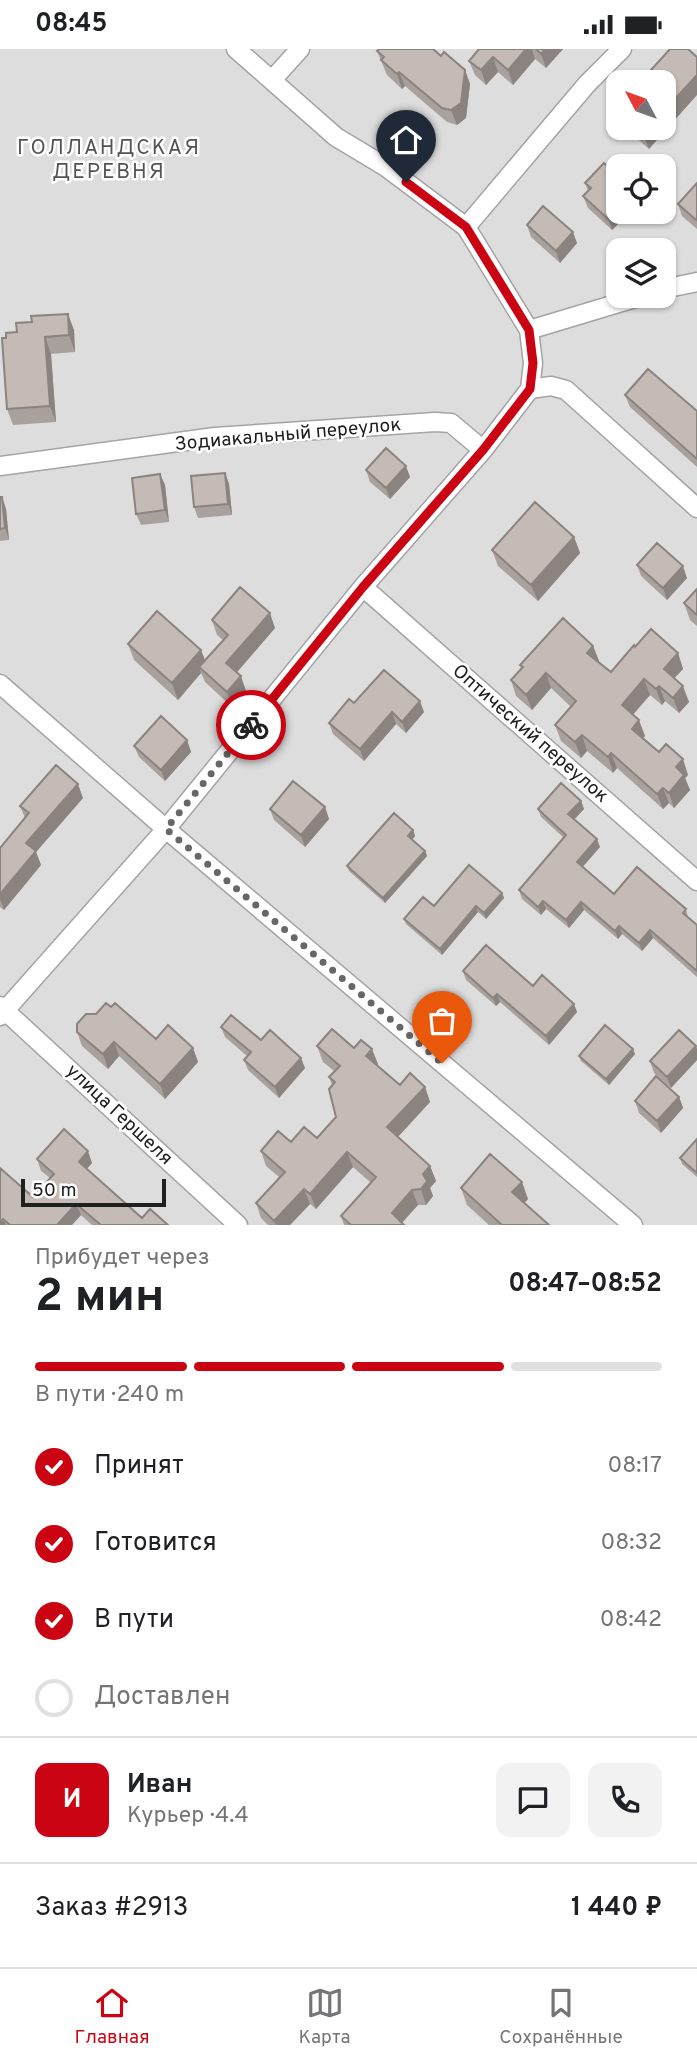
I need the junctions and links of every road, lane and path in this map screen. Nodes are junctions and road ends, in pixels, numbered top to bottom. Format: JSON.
{"nodes":[{"id":1,"x":236,"y":49,"type":"edge"},
{"id":2,"x":300,"y":49,"type":"edge"},
{"id":3,"x":622,"y":49,"type":"edge"},
{"id":4,"x":272,"y":80,"type":"junction"},
{"id":5,"x":466,"y":227,"type":"junction"},
{"id":6,"x":697,"y":282,"type":"edge"},
{"id":7,"x":676,"y":286,"type":"edge"},
{"id":8,"x":606,"y":307,"type":"edge"},
{"id":9,"x":529,"y":330,"type":"junction"},
{"id":10,"x":530,"y":389,"type":"junction"},
{"id":11,"x":483,"y":450,"type":"junction"},
{"id":12,"x":0,"y":467,"type":"edge"},
{"id":13,"x":697,"y":508,"type":"edge"},
{"id":14,"x":363,"y":587,"type":"junction"},
{"id":15,"x":0,"y":684,"type":"edge"},
{"id":16,"x":166,"y":829,"type":"junction"},
{"id":17,"x":697,"y":881,"type":"edge"},
{"id":18,"x":2,"y":1011,"type":"edge"},
{"id":19,"x":238,"y":1225,"type":"edge"},
{"id":20,"x":633,"y":1225,"type":"edge"}],
"edges":[{"from":1,"to":4,"type":"street"},
{"from":2,"to":4,"type":"street"},
{"from":3,"to":5,"type":"street"},
{"from":4,"to":5,"type":"street"},
{"from":5,"to":9,"type":"street"},
{"from":6,"to":7,"type":"street"},
{"from":8,"to":9,"type":"street"},
{"from":9,"to":10,"type":"street"},
{"from":10,"to":11,"type":"street"},
{"from":10,"to":13,"type":"street"},
{"from":11,"to":12,"type":"street","name":"Зодиакальный переулок"},
{"from":11,"to":14,"type":"street"},
{"from":14,"to":16,"type":"street"},
{"from":14,"to":17,"type":"street","name":"Оптический переулок"},
{"from":15,"to":16,"type":"street"},
{"from":16,"to":18,"type":"street"},
{"from":16,"to":20,"type":"street"},
{"from":18,"to":19,"type":"street","name":"улица Гершеля"}]}
